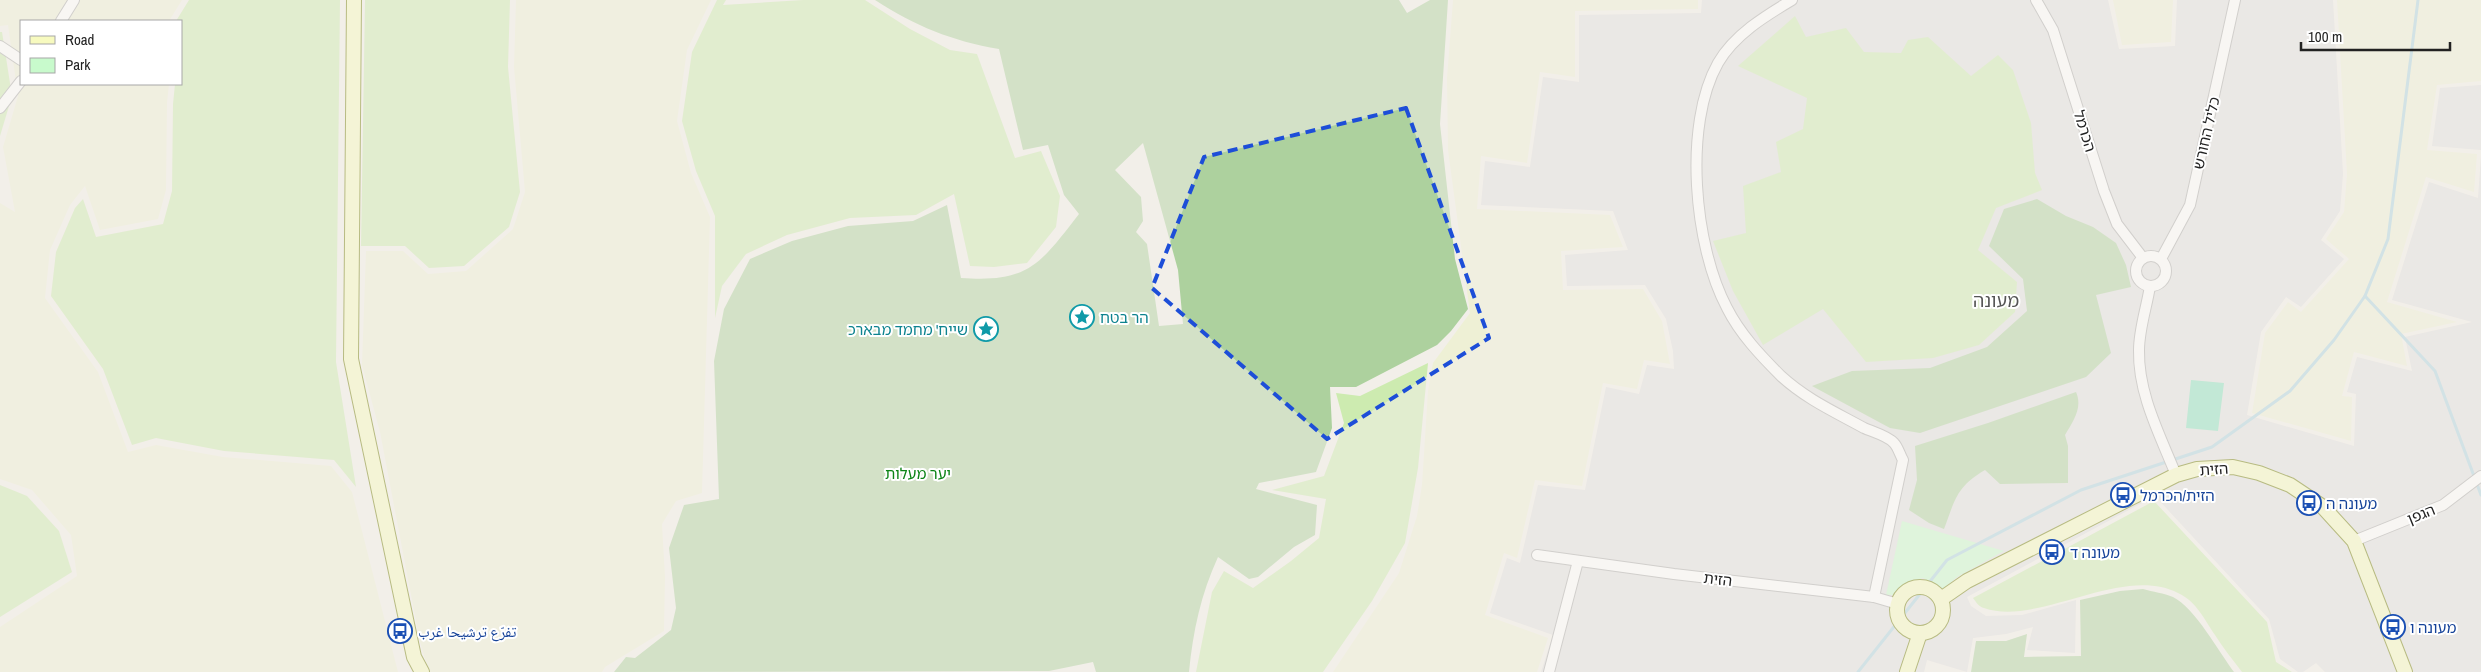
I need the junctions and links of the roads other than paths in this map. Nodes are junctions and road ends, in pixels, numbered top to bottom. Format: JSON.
{"nodes":[{"id":1,"x":74,"y":0,"type":"edge"},
{"id":2,"x":354,"y":0,"type":"edge"},
{"id":3,"x":1792,"y":0,"type":"edge"},
{"id":4,"x":2036,"y":0,"type":"edge"},
{"id":5,"x":2235,"y":0,"type":"edge"},
{"id":6,"x":62,"y":20,"type":"edge"},
{"id":7,"x":0,"y":46,"type":"edge"},
{"id":8,"x":20,"y":59,"type":"edge"},
{"id":9,"x":20,"y":82,"type":"edge"},
{"id":10,"x":0,"y":108,"type":"edge"},
{"id":11,"x":2143,"y":258,"type":"junction"},
{"id":12,"x":2161,"y":259,"type":"junction"},
{"id":13,"x":2150,"y":286,"type":"junction"},
{"id":14,"x":2176,"y":475,"type":"junction"},
{"id":15,"x":2481,"y":476,"type":"edge"},
{"id":16,"x":2354,"y":541,"type":"junction"},
{"id":17,"x":1537,"y":554,"type":"dead end"},
{"id":18,"x":1578,"y":561,"type":"junction"},
{"id":19,"x":1874,"y":597,"type":"junction"},
{"id":20,"x":1941,"y":599,"type":"junction"},
{"id":21,"x":1898,"y":604,"type":"junction"},
{"id":22,"x":1920,"y":633,"type":"junction"},
{"id":23,"x":422,"y":672,"type":"edge"},
{"id":24,"x":1549,"y":672,"type":"edge"},
{"id":25,"x":1907,"y":672,"type":"edge"},
{"id":26,"x":2405,"y":672,"type":"edge"}],
"edges":[{"from":1,"to":6,"type":"street"},
{"from":2,"to":23,"type":"street"},
{"from":3,"to":19,"type":"street"},
{"from":4,"to":11,"type":"street","name":"הכרמל"},
{"from":5,"to":12,"type":"street","name":"כליל החורש"},
{"from":7,"to":8,"type":"street"},
{"from":9,"to":10,"type":"street"},
{"from":11,"to":12,"type":"street"},
{"from":11,"to":13,"type":"street"},
{"from":12,"to":13,"type":"street"},
{"from":13,"to":14,"type":"street"},
{"from":14,"to":16,"type":"street","name":"הזית"},
{"from":14,"to":20,"type":"street","name":"הזית"},
{"from":15,"to":16,"type":"street","name":"הגפן"},
{"from":16,"to":26,"type":"street","name":"הזית"},
{"from":17,"to":18,"type":"street","name":"הזית"},
{"from":18,"to":19,"type":"street","name":"הזית"},
{"from":18,"to":24,"type":"street"},
{"from":19,"to":21,"type":"street","name":"הזית"},
{"from":20,"to":21,"type":"street"},
{"from":20,"to":22,"type":"street"},
{"from":21,"to":22,"type":"street"},
{"from":22,"to":25,"type":"street"}]}
